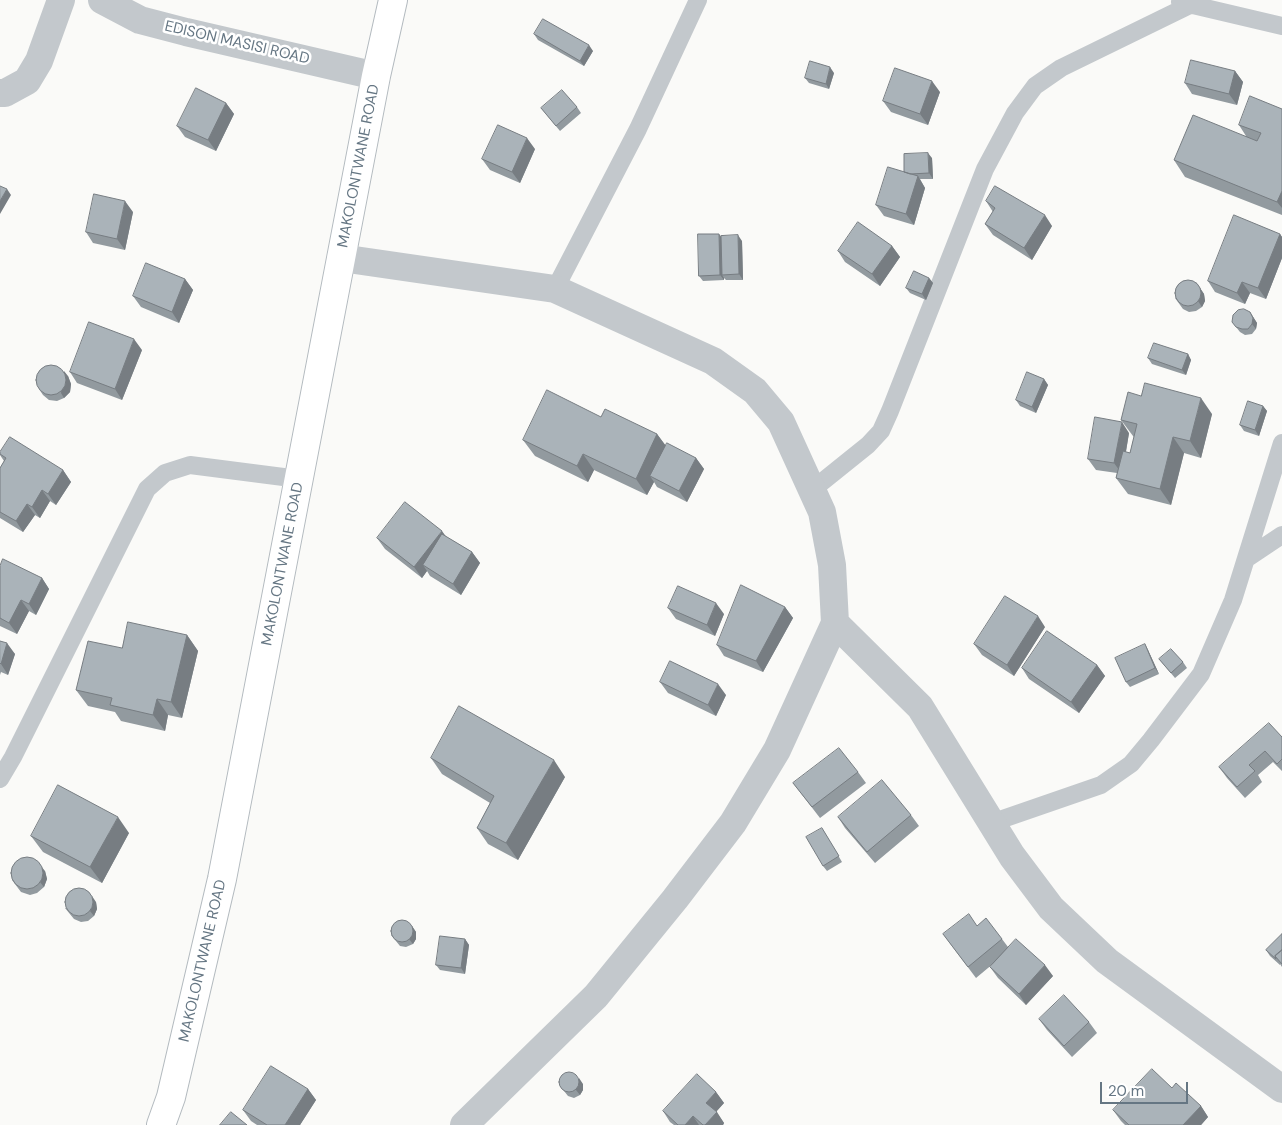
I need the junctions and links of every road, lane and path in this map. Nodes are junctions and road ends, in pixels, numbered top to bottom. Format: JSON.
{"nodes":[{"id":1,"x":62,"y":0,"type":"edge"},
{"id":2,"x":102,"y":0,"type":"edge"},
{"id":3,"x":393,"y":0,"type":"edge"},
{"id":4,"x":698,"y":0,"type":"edge"},
{"id":5,"x":1172,"y":0,"type":"edge"},
{"id":6,"x":1192,"y":4,"type":"junction"},
{"id":7,"x":1282,"y":26,"type":"edge"},
{"id":8,"x":376,"y":76,"type":"junction"},
{"id":9,"x":0,"y":93,"type":"edge"},
{"id":10,"x":341,"y":258,"type":"junction"},
{"id":11,"x":555,"y":289,"type":"junction"},
{"id":12,"x":1282,"y":443,"type":"edge"},
{"id":13,"x":299,"y":479,"type":"junction"},
{"id":14,"x":812,"y":490,"type":"junction"},
{"id":15,"x":1282,"y":535,"type":"edge"},
{"id":16,"x":1246,"y":560,"type":"junction"},
{"id":17,"x":835,"y":623,"type":"junction"},
{"id":18,"x":0,"y":778,"type":"edge"},
{"id":19,"x":991,"y":823,"type":"junction"},
{"id":20,"x":1282,"y":1089,"type":"edge"},
{"id":21,"x":471,"y":1123,"type":"edge"},
{"id":22,"x":161,"y":1125,"type":"edge"}],
"edges":[{"from":1,"to":9,"type":"street"},
{"from":2,"to":8,"type":"street","name":"EDISON MASISI ROAD"},
{"from":3,"to":8,"type":"main road","name":"MAKOLONTWANE ROAD"},
{"from":4,"to":11,"type":"lane"},
{"from":5,"to":6,"type":"lane"},
{"from":6,"to":7,"type":"lane"},
{"from":6,"to":14,"type":"lane"},
{"from":8,"to":10,"type":"main road","name":"MAKOLONTWANE ROAD"},
{"from":10,"to":11,"type":"street"},
{"from":10,"to":13,"type":"main road","name":"MAKOLONTWANE ROAD"},
{"from":11,"to":14,"type":"street"},
{"from":12,"to":16,"type":"lane"},
{"from":13,"to":18,"type":"lane"},
{"from":13,"to":22,"type":"main road","name":"MAKOLONTWANE ROAD"},
{"from":14,"to":17,"type":"street"},
{"from":15,"to":16,"type":"lane"},
{"from":16,"to":19,"type":"lane"},
{"from":17,"to":19,"type":"street"},
{"from":17,"to":21,"type":"street"},
{"from":19,"to":20,"type":"street"}]}
